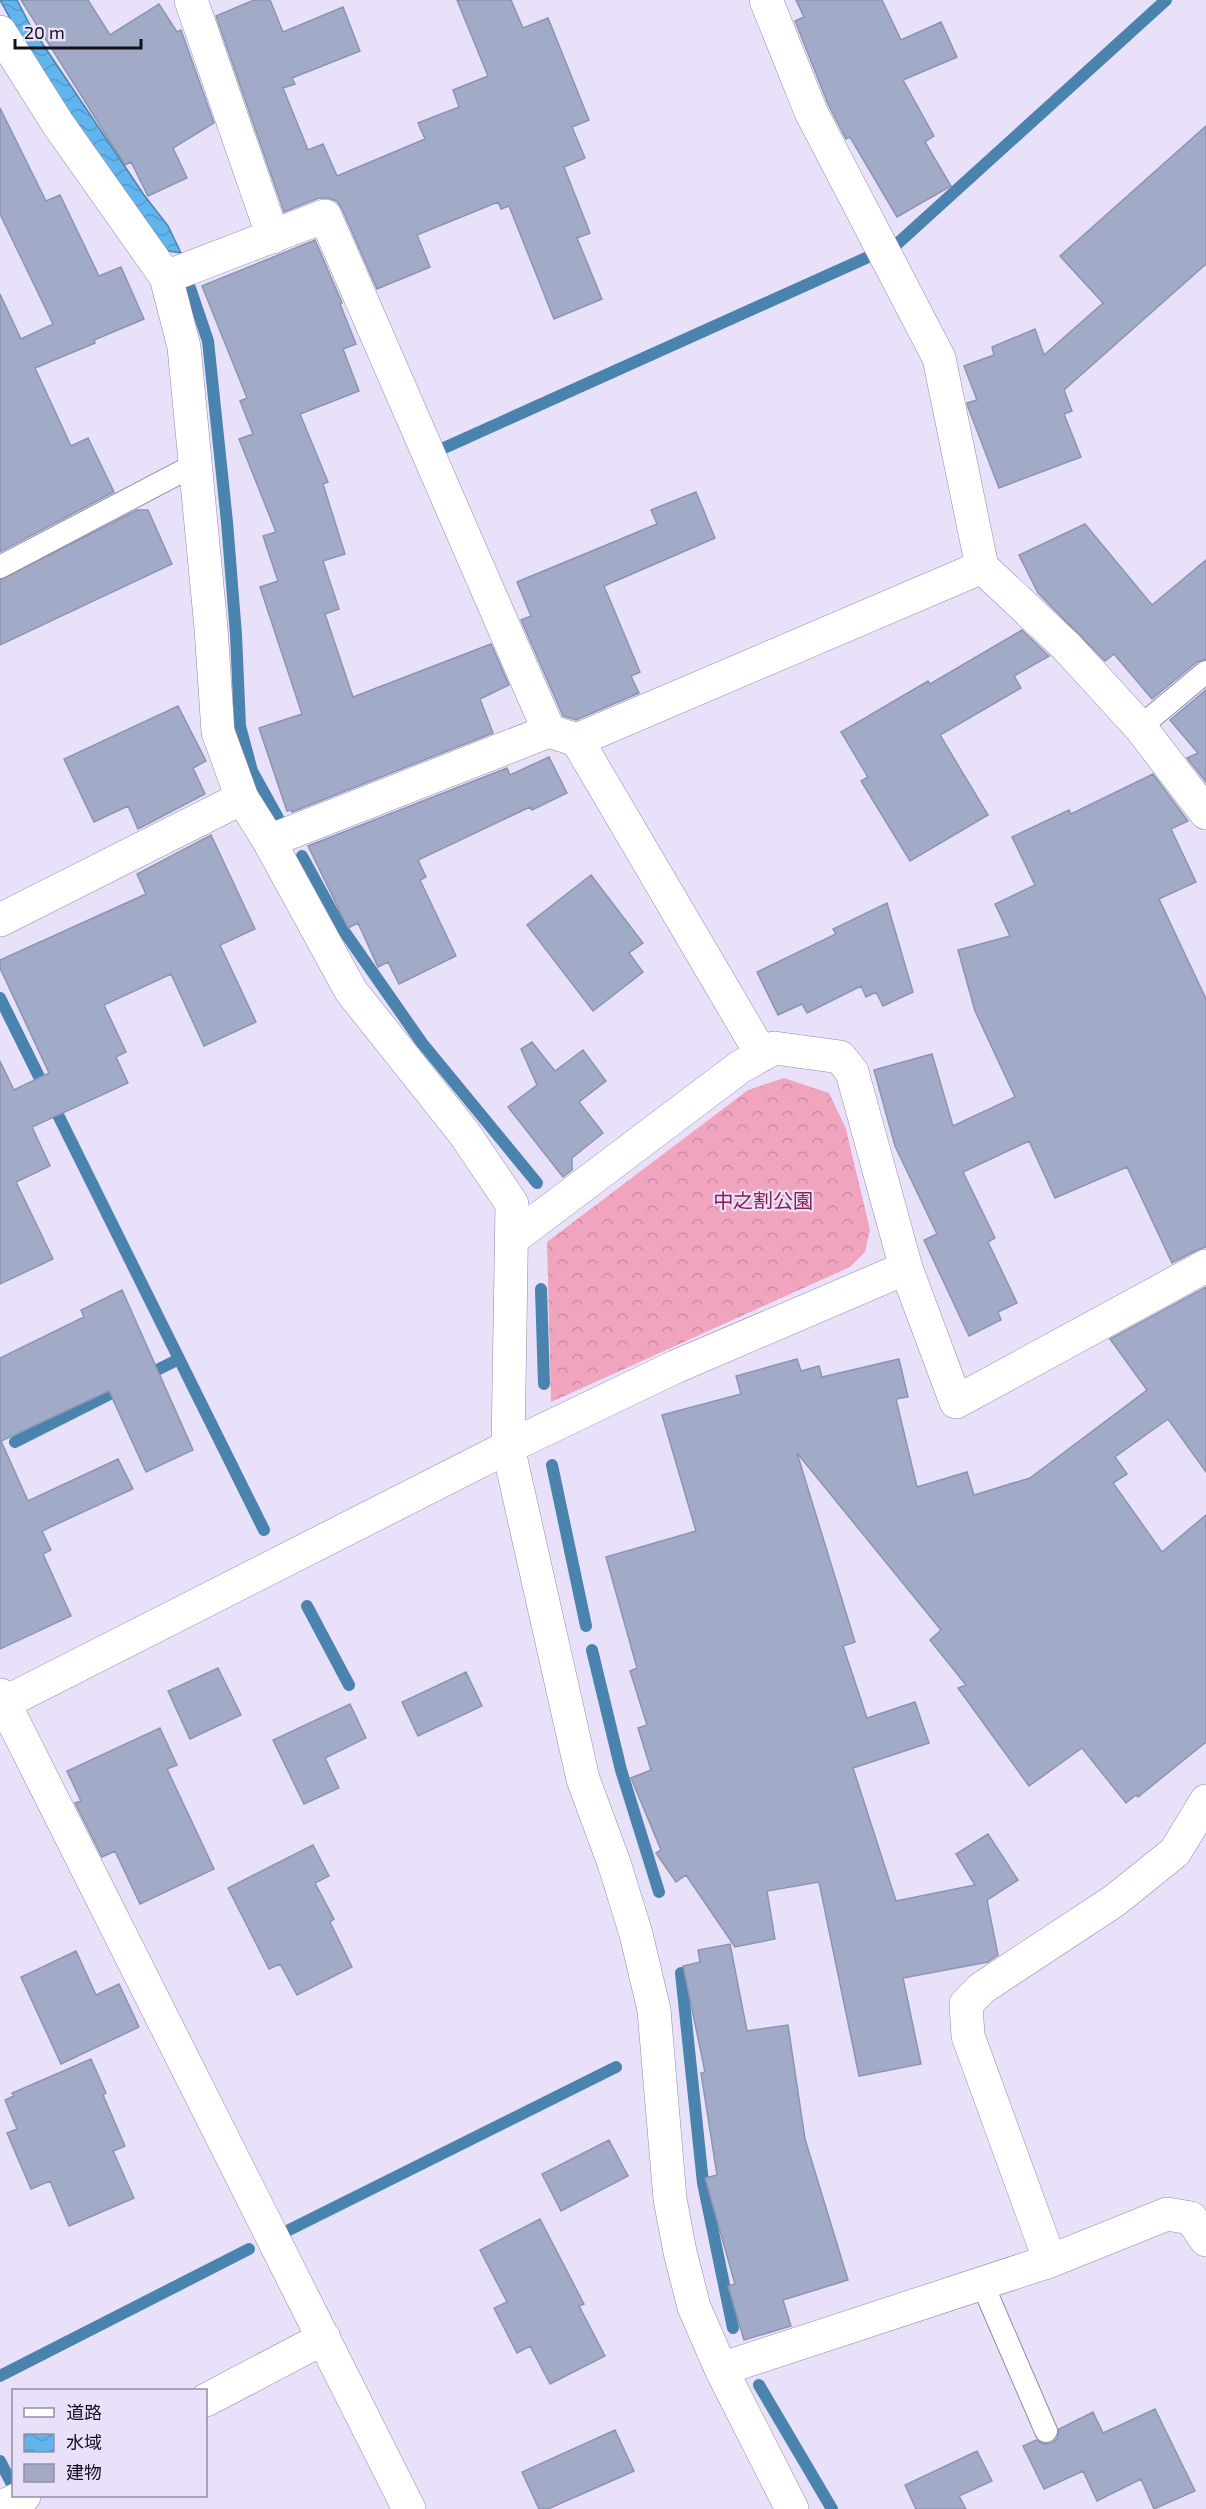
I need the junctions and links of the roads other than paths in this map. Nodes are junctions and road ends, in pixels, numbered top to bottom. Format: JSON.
{"nodes":[{"id":1,"x":192,"y":0,"type":"edge"},
{"id":2,"x":766,"y":0,"type":"edge"},
{"id":3,"x":0,"y":32,"type":"edge"},
{"id":4,"x":273,"y":237,"type":"junction"},
{"id":5,"x":166,"y":277,"type":"junction"},
{"id":6,"x":196,"y":464,"type":"junction"},
{"id":7,"x":0,"y":567,"type":"edge"},
{"id":8,"x":982,"y":567,"type":"junction"},
{"id":9,"x":1206,"y":672,"type":"edge"},
{"id":10,"x":1140,"y":727,"type":"junction"},
{"id":11,"x":563,"y":736,"type":"junction"},
{"id":12,"x":242,"y":798,"type":"junction"},
{"id":13,"x":1206,"y":813,"type":"edge"},
{"id":14,"x":269,"y":841,"type":"junction"},
{"id":15,"x":0,"y":920,"type":"edge"},
{"id":16,"x":762,"y":1055,"type":"junction"},
{"id":17,"x":512,"y":1239,"type":"junction"},
{"id":18,"x":1206,"y":1266,"type":"edge"},
{"id":19,"x":906,"y":1268,"type":"junction"},
{"id":20,"x":508,"y":1447,"type":"junction"},
{"id":21,"x":1,"y":1701,"type":"edge"},
{"id":22,"x":1206,"y":1801,"type":"edge"},
{"id":23,"x":1206,"y":2240,"type":"edge"},
{"id":24,"x":1050,"y":2261,"type":"junction"},
{"id":25,"x":982,"y":2283,"type":"junction"},
{"id":26,"x":324,"y":2338,"type":"junction"},
{"id":27,"x":721,"y":2369,"type":"junction"},
{"id":28,"x":207,"y":2399,"type":"edge"},
{"id":29,"x":1046,"y":2431,"type":"dead end"},
{"id":30,"x":22,"y":2497,"type":"edge"},
{"id":31,"x":0,"y":2508,"type":"edge"},
{"id":32,"x":409,"y":2509,"type":"edge"},
{"id":33,"x":792,"y":2509,"type":"edge"}],
"edges":[{"from":1,"to":4,"type":"street"},
{"from":2,"to":8,"type":"street"},
{"from":3,"to":5,"type":"street"},
{"from":4,"to":5,"type":"street"},
{"from":4,"to":11,"type":"street"},
{"from":5,"to":6,"type":"street"},
{"from":6,"to":7,"type":"lane"},
{"from":6,"to":12,"type":"street"},
{"from":8,"to":10,"type":"street"},
{"from":8,"to":11,"type":"street"},
{"from":9,"to":10,"type":"lane"},
{"from":10,"to":13,"type":"street"},
{"from":11,"to":14,"type":"street"},
{"from":11,"to":16,"type":"street"},
{"from":12,"to":14,"type":"street"},
{"from":12,"to":15,"type":"street"},
{"from":14,"to":17,"type":"street"},
{"from":16,"to":17,"type":"street"},
{"from":16,"to":19,"type":"street"},
{"from":17,"to":20,"type":"street"},
{"from":18,"to":19,"type":"street"},
{"from":19,"to":20,"type":"street"},
{"from":20,"to":21,"type":"street"},
{"from":20,"to":27,"type":"street"},
{"from":21,"to":26,"type":"street"},
{"from":22,"to":24,"type":"street"},
{"from":23,"to":24,"type":"street"},
{"from":24,"to":25,"type":"street"},
{"from":25,"to":27,"type":"street"},
{"from":25,"to":29,"type":"lane"},
{"from":26,"to":28,"type":"street"},
{"from":26,"to":32,"type":"street"},
{"from":27,"to":33,"type":"street"},
{"from":30,"to":31,"type":"street"}]}
